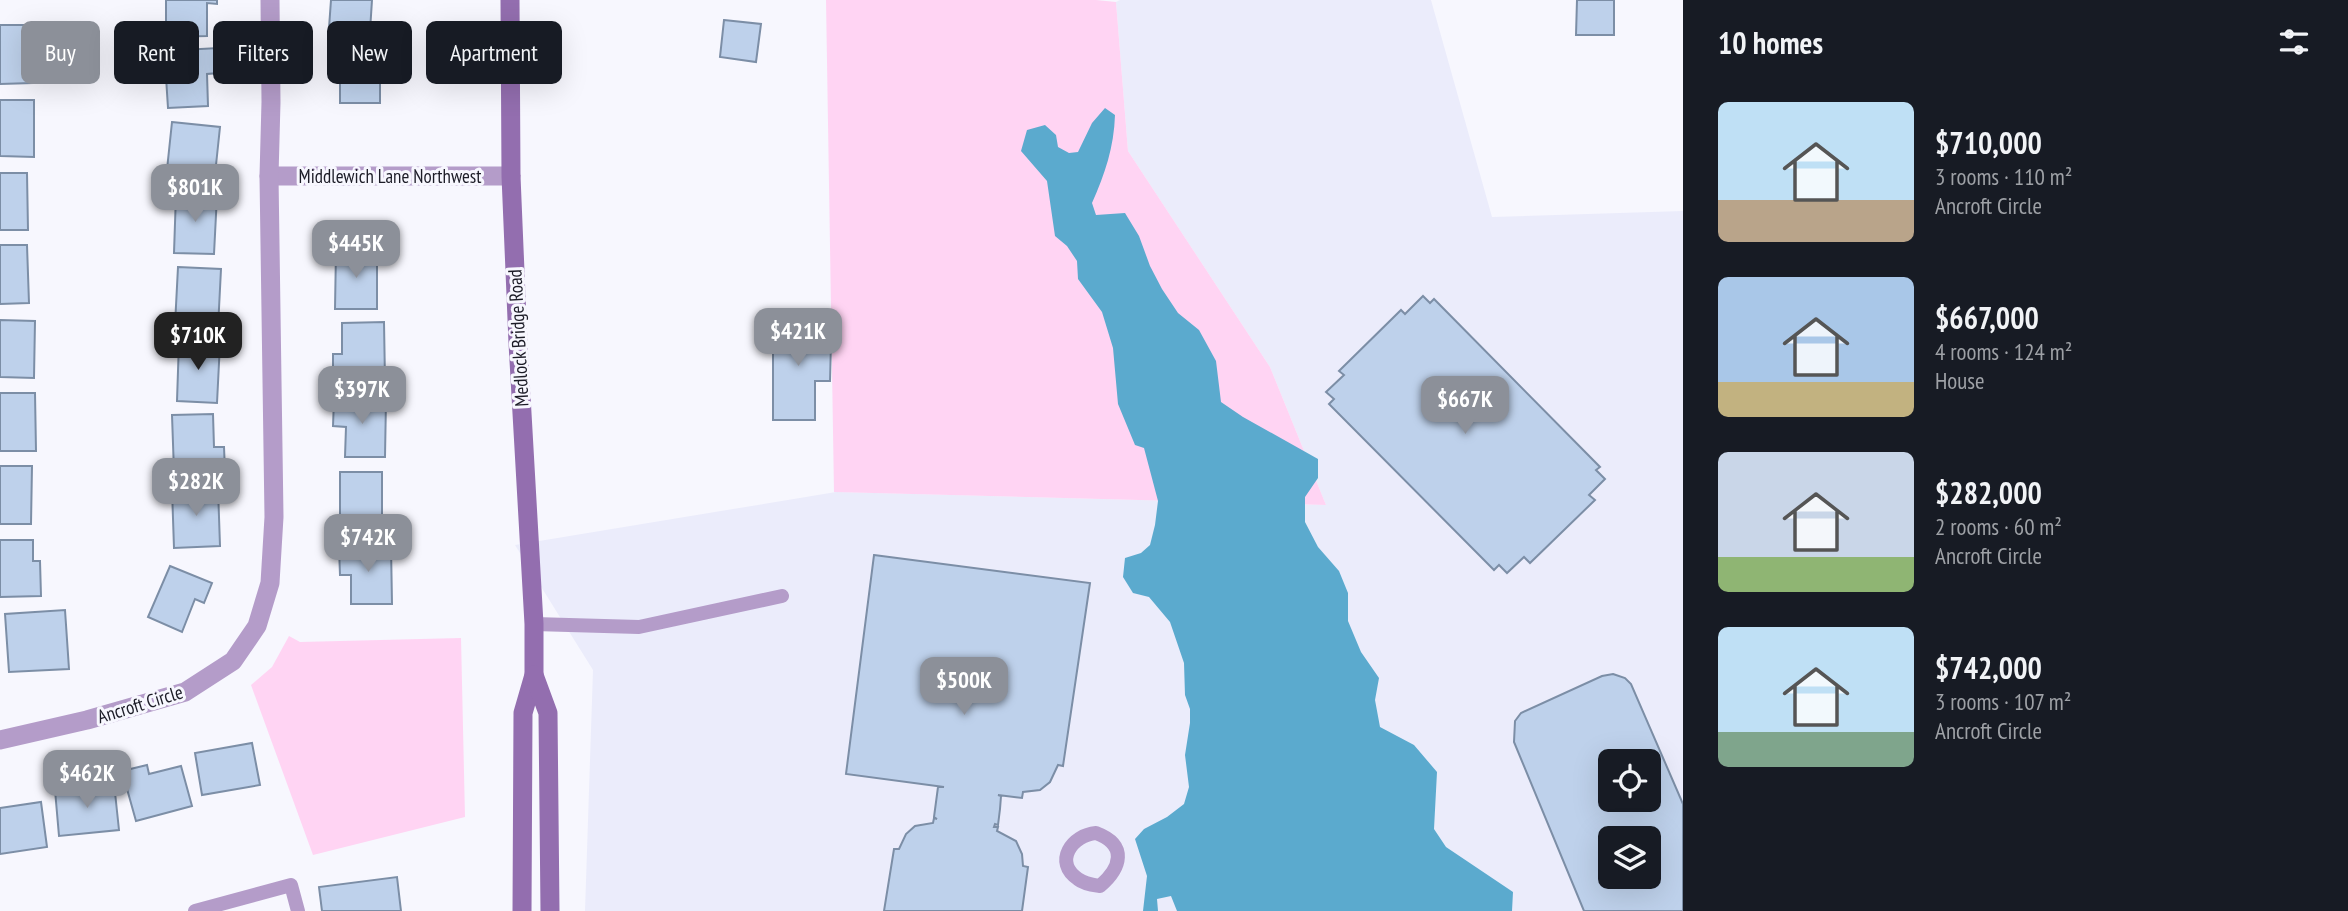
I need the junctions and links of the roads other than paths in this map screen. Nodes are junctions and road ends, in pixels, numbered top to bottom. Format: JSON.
{"nodes":[{"id":1,"x":270,"y":0,"type":"edge"},
{"id":2,"x":510,"y":0,"type":"edge"},
{"id":3,"x":269,"y":176,"type":"junction"},
{"id":4,"x":511,"y":176,"type":"junction"},
{"id":5,"x":782,"y":596,"type":"dead end"},
{"id":6,"x":534,"y":624,"type":"junction"},
{"id":7,"x":534,"y":675,"type":"junction"},
{"id":8,"x":0,"y":740,"type":"edge"},
{"id":9,"x":195,"y":911,"type":"edge"},
{"id":10,"x":298,"y":911,"type":"edge"},
{"id":11,"x":522,"y":911,"type":"edge"},
{"id":12,"x":550,"y":911,"type":"edge"}],
"edges":[{"from":1,"to":3,"type":"street","name":"Ancroft Circle"},
{"from":2,"to":4,"type":"main road","name":"Medlock Bridge Road"},
{"from":3,"to":4,"type":"street","name":"Middlewich Lane Northwest"},
{"from":3,"to":8,"type":"street","name":"Ancroft Circle"},
{"from":4,"to":6,"type":"main road","name":"Medlock Bridge Road"},
{"from":5,"to":6,"type":"lane"},
{"from":6,"to":7,"type":"main road","name":"Medlock Bridge Road"},
{"from":7,"to":11,"type":"main road","name":"Medlock Bridge Road"},
{"from":7,"to":12,"type":"main road","name":"Medlock Bridge Road"},
{"from":9,"to":10,"type":"lane"}]}
